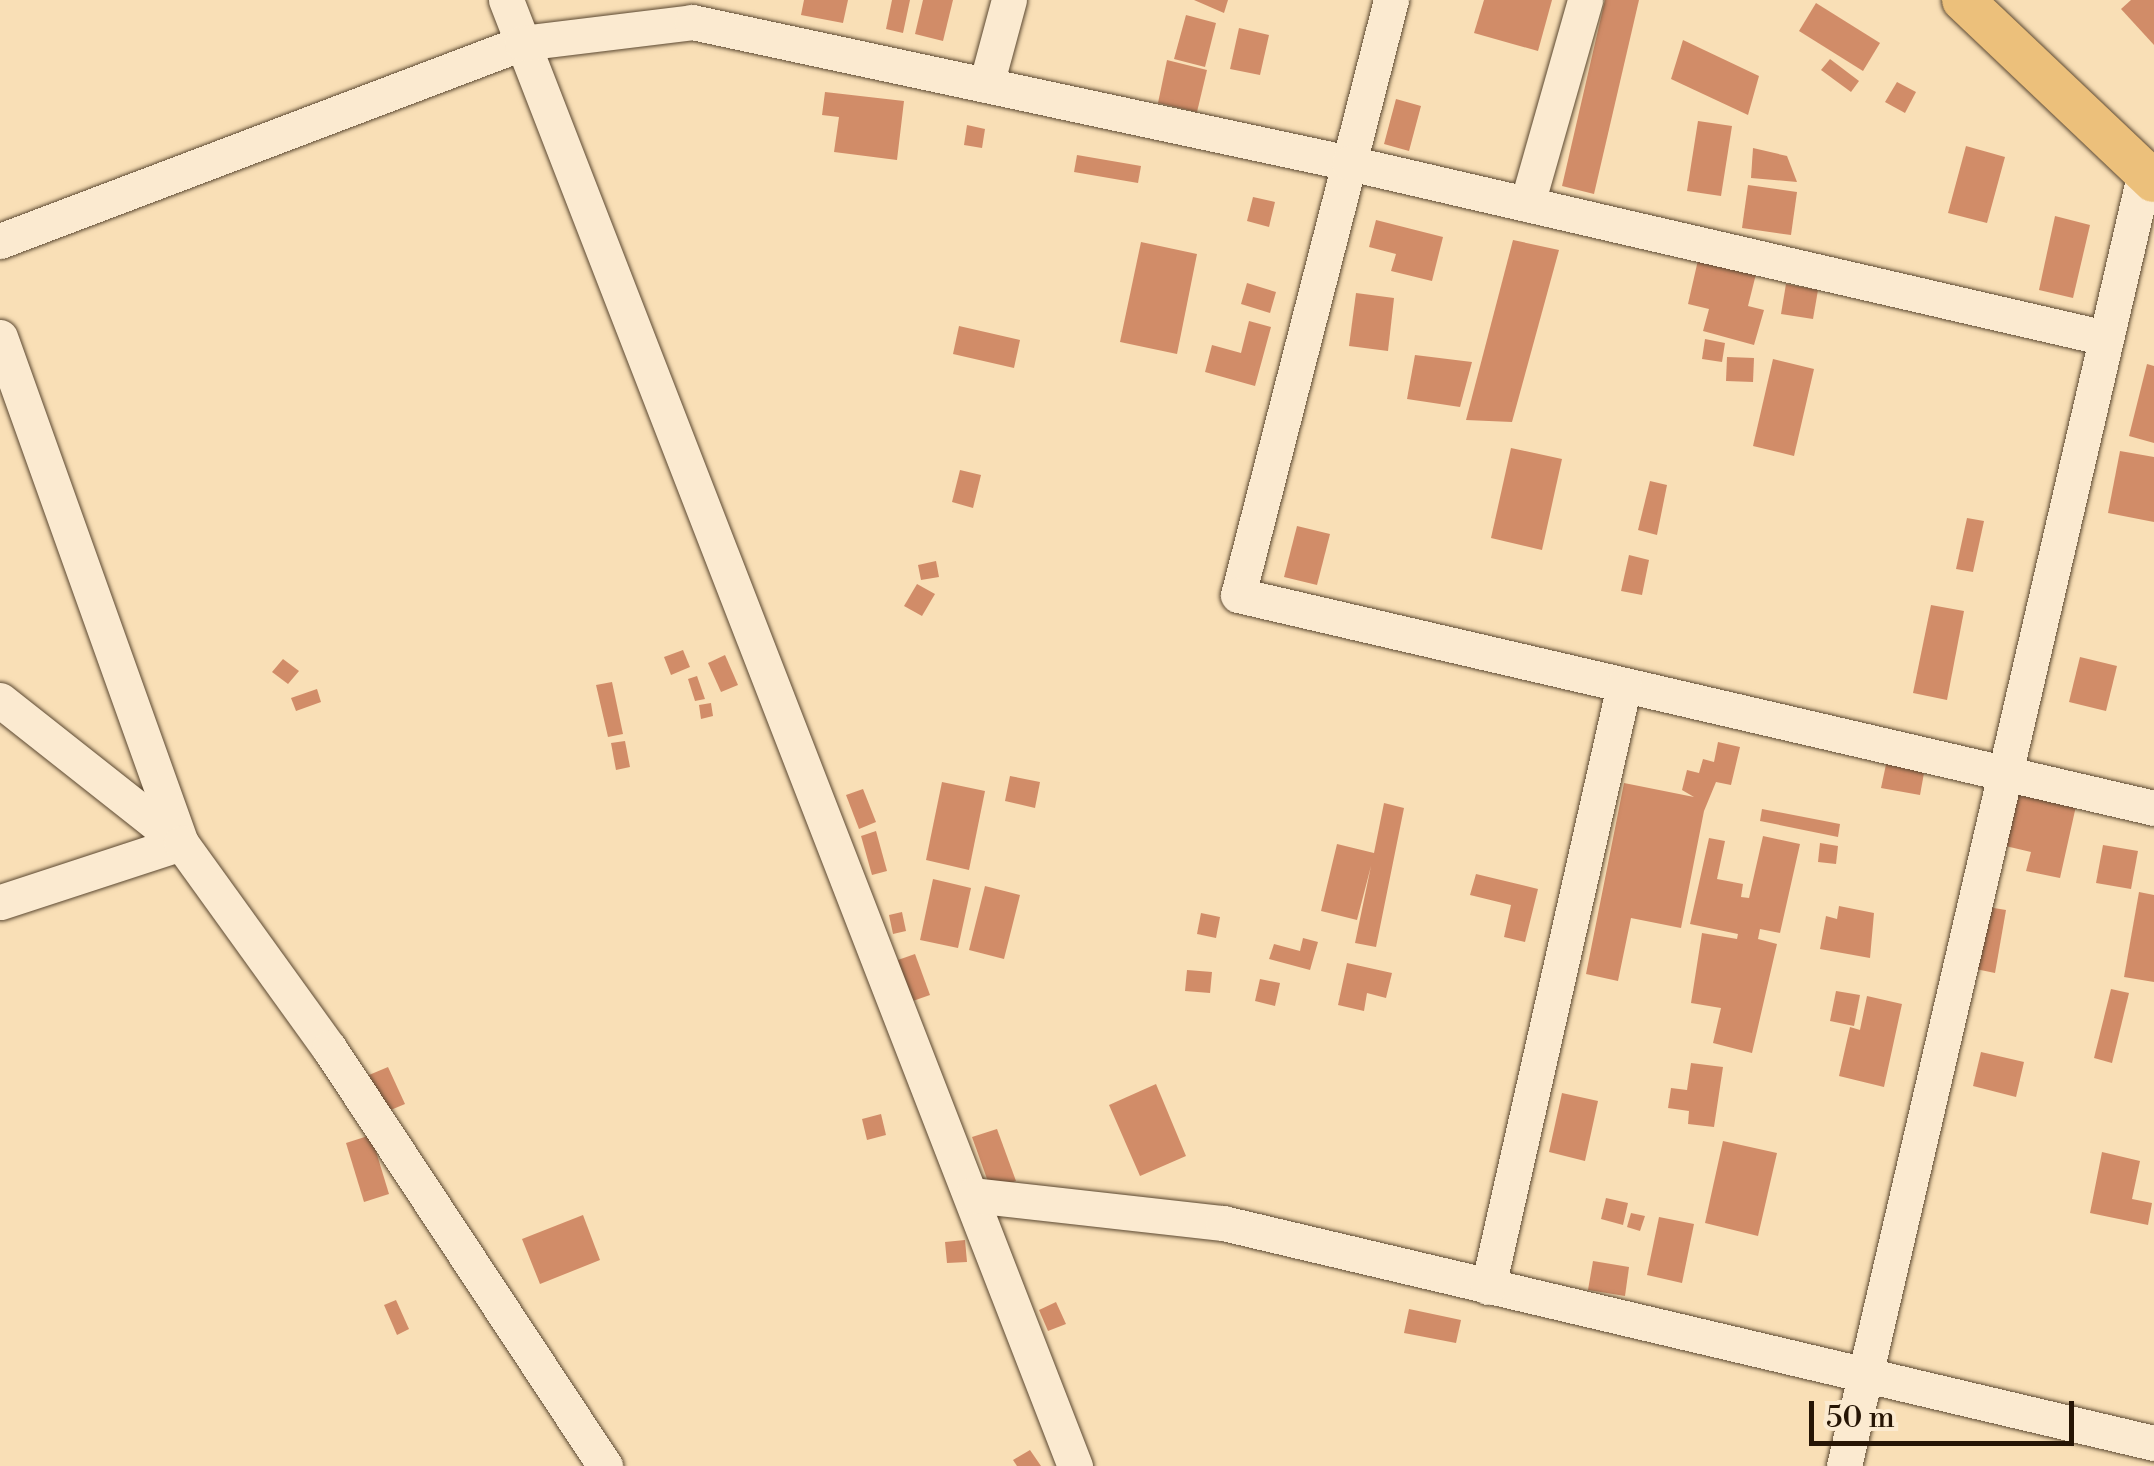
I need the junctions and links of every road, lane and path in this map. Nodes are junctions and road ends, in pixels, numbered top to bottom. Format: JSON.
{"nodes":[{"id":1,"x":506,"y":0,"type":"edge"},
{"id":2,"x":1008,"y":0,"type":"edge"},
{"id":3,"x":1390,"y":0,"type":"edge"},
{"id":4,"x":1585,"y":0,"type":"edge"},
{"id":5,"x":1963,"y":0,"type":"edge"},
{"id":6,"x":522,"y":43,"type":"junction"},
{"id":7,"x":986,"y":85,"type":"junction"},
{"id":8,"x":1350,"y":162,"type":"junction"},
{"id":9,"x":2150,"y":176,"type":"edge"},
{"id":10,"x":1527,"y":204,"type":"junction"},
{"id":11,"x":0,"y":242,"type":"edge"},
{"id":12,"x":0,"y":336,"type":"edge"},
{"id":13,"x":2106,"y":338,"type":"junction"},
{"id":14,"x":1624,"y":685,"type":"junction"},
{"id":15,"x":0,"y":700,"type":"edge"},
{"id":16,"x":2005,"y":773,"type":"junction"},
{"id":17,"x":2154,"y":808,"type":"edge"},
{"id":18,"x":181,"y":842,"type":"junction"},
{"id":19,"x":0,"y":902,"type":"edge"},
{"id":20,"x":973,"y":1195,"type":"junction"},
{"id":21,"x":1488,"y":1287,"type":"junction"},
{"id":22,"x":1863,"y":1379,"type":"junction"},
{"id":23,"x":2154,"y":1443,"type":"edge"},
{"id":24,"x":605,"y":1466,"type":"edge"},
{"id":25,"x":1075,"y":1466,"type":"edge"},
{"id":26,"x":1844,"y":1466,"type":"edge"}],
"edges":[{"from":1,"to":6,"type":"street"},
{"from":2,"to":7,"type":"street"},
{"from":3,"to":8,"type":"street"},
{"from":4,"to":10,"type":"street"},
{"from":5,"to":9,"type":"main road"},
{"from":6,"to":7,"type":"street"},
{"from":6,"to":11,"type":"street"},
{"from":6,"to":20,"type":"street"},
{"from":7,"to":8,"type":"street"},
{"from":8,"to":10,"type":"street"},
{"from":8,"to":14,"type":"street"},
{"from":9,"to":13,"type":"street"},
{"from":10,"to":13,"type":"street"},
{"from":12,"to":18,"type":"street"},
{"from":13,"to":16,"type":"street"},
{"from":14,"to":16,"type":"street"},
{"from":14,"to":21,"type":"street"},
{"from":15,"to":18,"type":"street"},
{"from":16,"to":17,"type":"street"},
{"from":16,"to":22,"type":"street"},
{"from":18,"to":19,"type":"street"},
{"from":18,"to":24,"type":"street"},
{"from":20,"to":21,"type":"street"},
{"from":20,"to":25,"type":"street"},
{"from":21,"to":22,"type":"street"},
{"from":22,"to":23,"type":"street"},
{"from":22,"to":26,"type":"street"}]}
